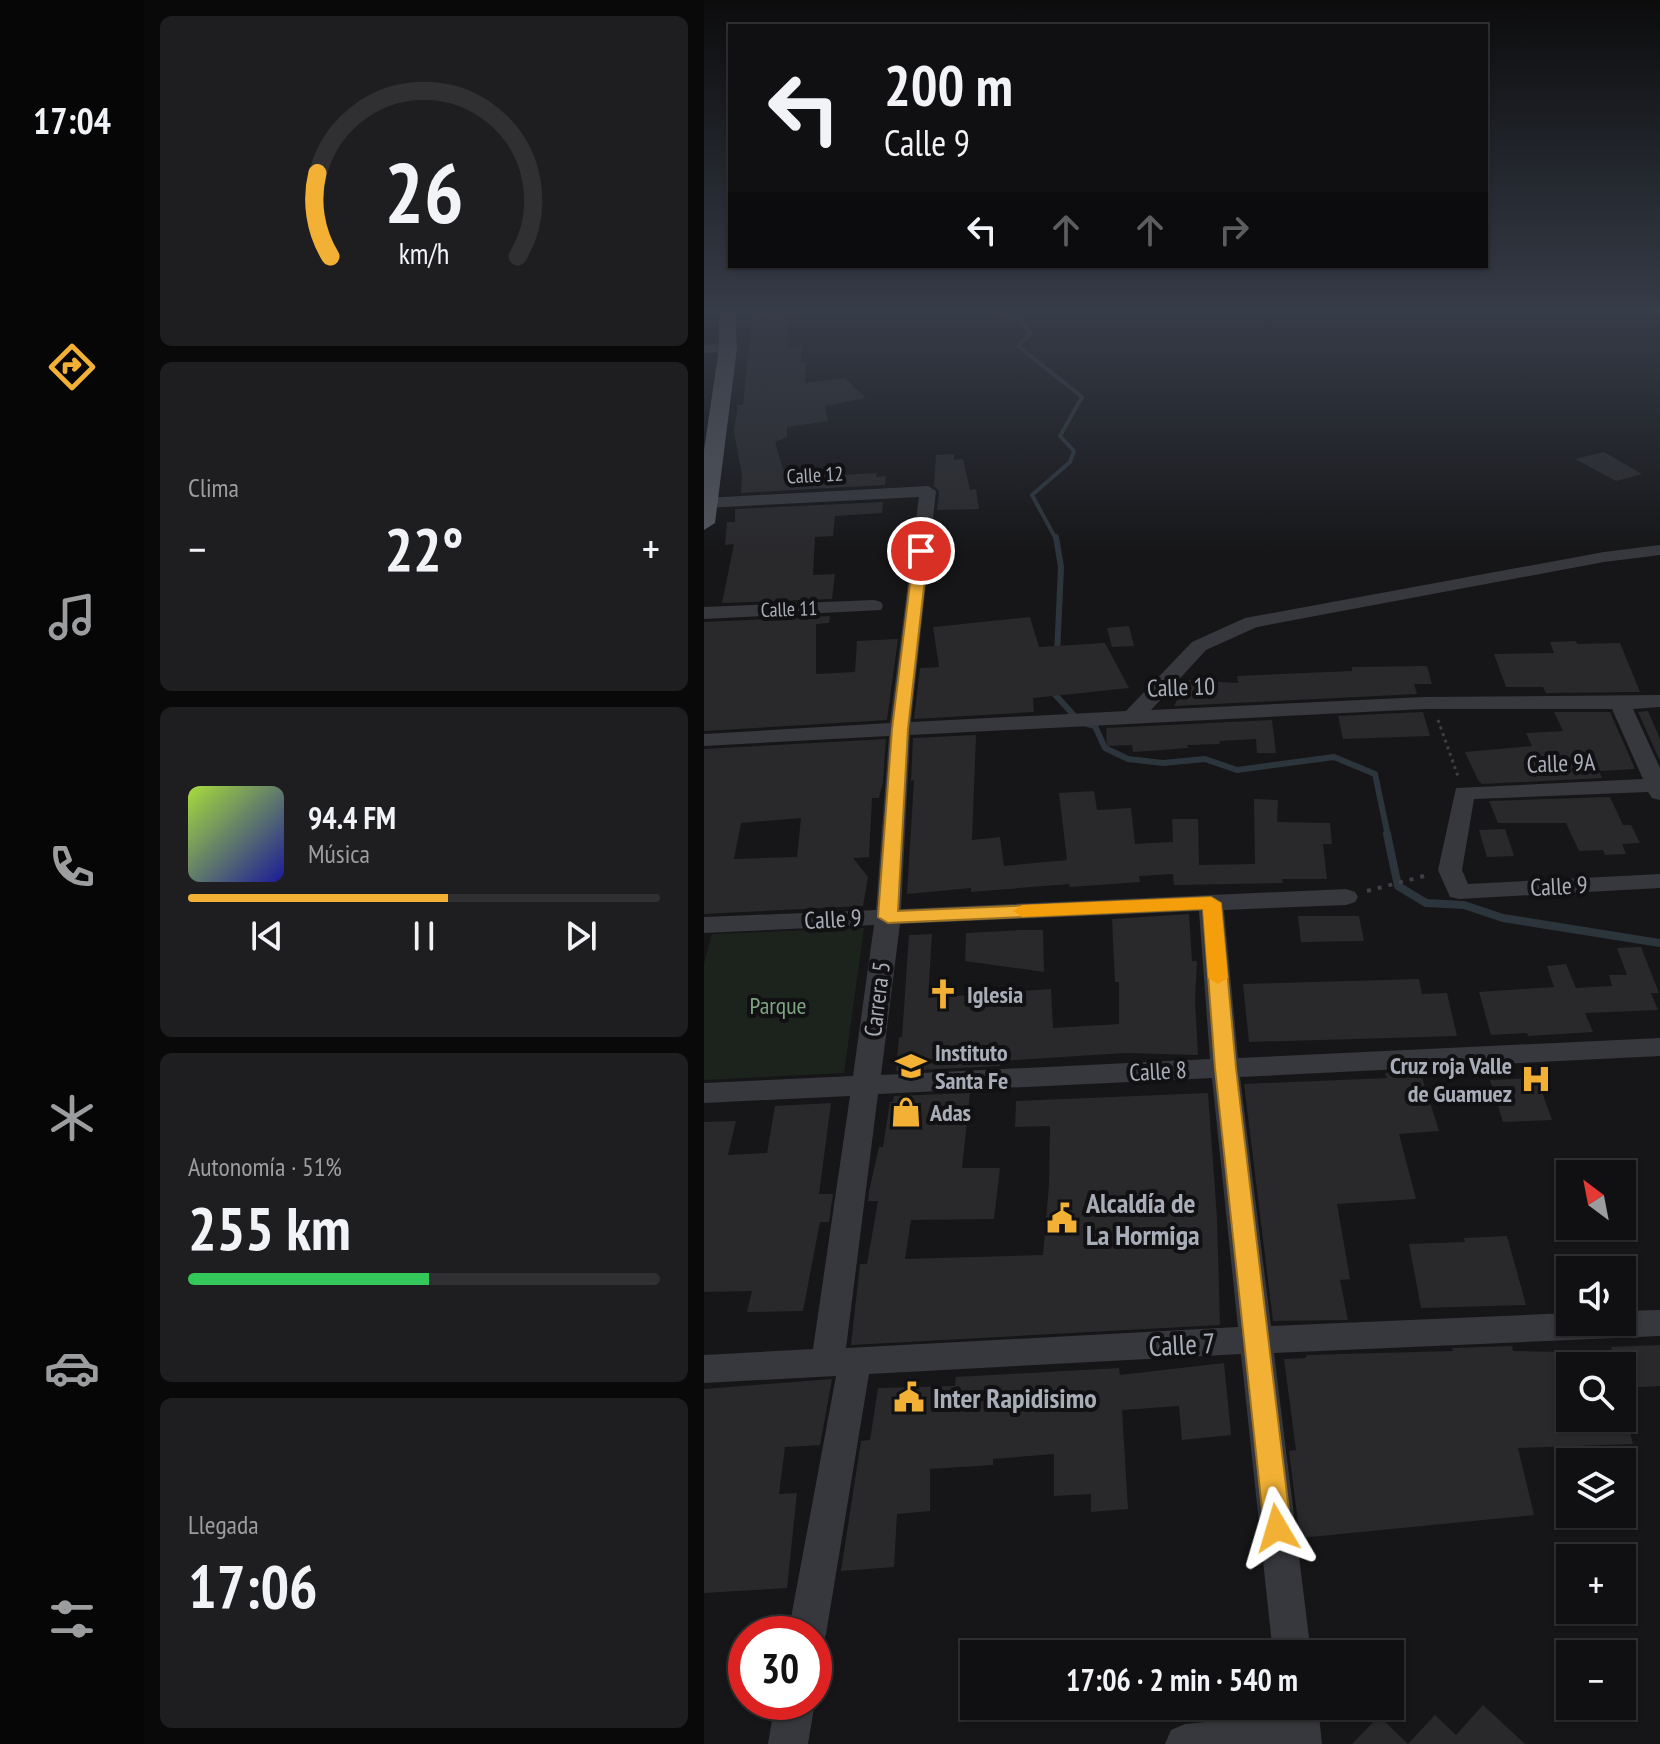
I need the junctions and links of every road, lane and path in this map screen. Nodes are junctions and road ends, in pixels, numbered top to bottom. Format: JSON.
{"nodes":[{"id":1,"x":722,"y":393,"type":"edge"},
{"id":2,"x":928,"y":491,"type":"joint"},
{"id":3,"x":705,"y":510,"type":"edge"},
{"id":4,"x":1660,"y":550,"type":"edge"},
{"id":5,"x":874,"y":606,"type":"dead end"},
{"id":6,"x":704,"y":613,"type":"edge"},
{"id":7,"x":1660,"y":701,"type":"edge"},
{"id":8,"x":1432,"y":703,"type":"junction"},
{"id":9,"x":1620,"y":704,"type":"junction"},
{"id":10,"x":1134,"y":715,"type":"junction"},
{"id":11,"x":900,"y":729,"type":"junction"},
{"id":12,"x":704,"y":740,"type":"edge"},
{"id":13,"x":1659,"y":788,"type":"edge"},
{"id":14,"x":1464,"y":793,"type":"junction"},
{"id":15,"x":1454,"y":881,"type":"junction"},
{"id":16,"x":1660,"y":881,"type":"edge"},
{"id":17,"x":1346,"y":897,"type":"joint"},
{"id":18,"x":1211,"y":903,"type":"junction"},
{"id":19,"x":888,"y":917,"type":"junction"},
{"id":20,"x":704,"y":925,"type":"edge"},
{"id":21,"x":1660,"y":1047,"type":"edge"},
{"id":22,"x":1225,"y":1068,"type":"junction"},
{"id":23,"x":866,"y":1086,"type":"junction"},
{"id":24,"x":704,"y":1093,"type":"edge"},
{"id":25,"x":1660,"y":1323,"type":"edge"},
{"id":26,"x":1255,"y":1340,"type":"junction"},
{"id":27,"x":842,"y":1361,"type":"junction"},
{"id":28,"x":704,"y":1369,"type":"edge"},
{"id":29,"x":809,"y":1616,"type":"edge"},
{"id":30,"x":1290,"y":1640,"type":"edge"},
{"id":31,"x":792,"y":1720,"type":"edge"},
{"id":32,"x":1301,"y":1728,"type":"edge"},
{"id":33,"x":788,"y":1744,"type":"edge"},
{"id":34,"x":1185,"y":1744,"type":"edge"}],
"edges":[{"from":1,"to":3,"type":"main road"},
{"from":2,"to":3,"type":"street","name":"Calle 12"},
{"from":2,"to":11,"type":"street","name":"Carrera 5"},
{"from":4,"to":10,"type":"street"},
{"from":5,"to":6,"type":"street","name":"Calle 11"},
{"from":7,"to":9,"type":"street","name":"Calle 10"},
{"from":8,"to":9,"type":"street","name":"Calle 10"},
{"from":8,"to":10,"type":"street","name":"Calle 10"},
{"from":8,"to":14,"type":"path"},
{"from":9,"to":13,"type":"street"},
{"from":10,"to":11,"type":"street","name":"Calle 10"},
{"from":11,"to":12,"type":"street","name":"Calle 10"},
{"from":11,"to":19,"type":"street","name":"Carrera 5"},
{"from":13,"to":14,"type":"street","name":"Calle 9A"},
{"from":14,"to":15,"type":"street"},
{"from":15,"to":16,"type":"street","name":"Calle 9"},
{"from":15,"to":17,"type":"path"},
{"from":17,"to":18,"type":"street","name":"Calle 9"},
{"from":18,"to":19,"type":"street","name":"Calle 9"},
{"from":18,"to":22,"type":"street"},
{"from":19,"to":20,"type":"street","name":"Calle 9"},
{"from":19,"to":23,"type":"street","name":"Carrera 5"},
{"from":21,"to":22,"type":"street","name":"Calle 8"},
{"from":22,"to":23,"type":"street","name":"Calle 8"},
{"from":22,"to":26,"type":"street"},
{"from":23,"to":24,"type":"street","name":"Calle 8"},
{"from":23,"to":27,"type":"street","name":"Carrera 5"},
{"from":25,"to":26,"type":"street","name":"Calle 7"},
{"from":26,"to":27,"type":"street","name":"Calle 7"},
{"from":26,"to":30,"type":"street"},
{"from":27,"to":28,"type":"street","name":"Calle 7"},
{"from":27,"to":29,"type":"street","name":"Carrera 5"},
{"from":31,"to":33,"type":"street"},
{"from":32,"to":34,"type":"street"}]}
